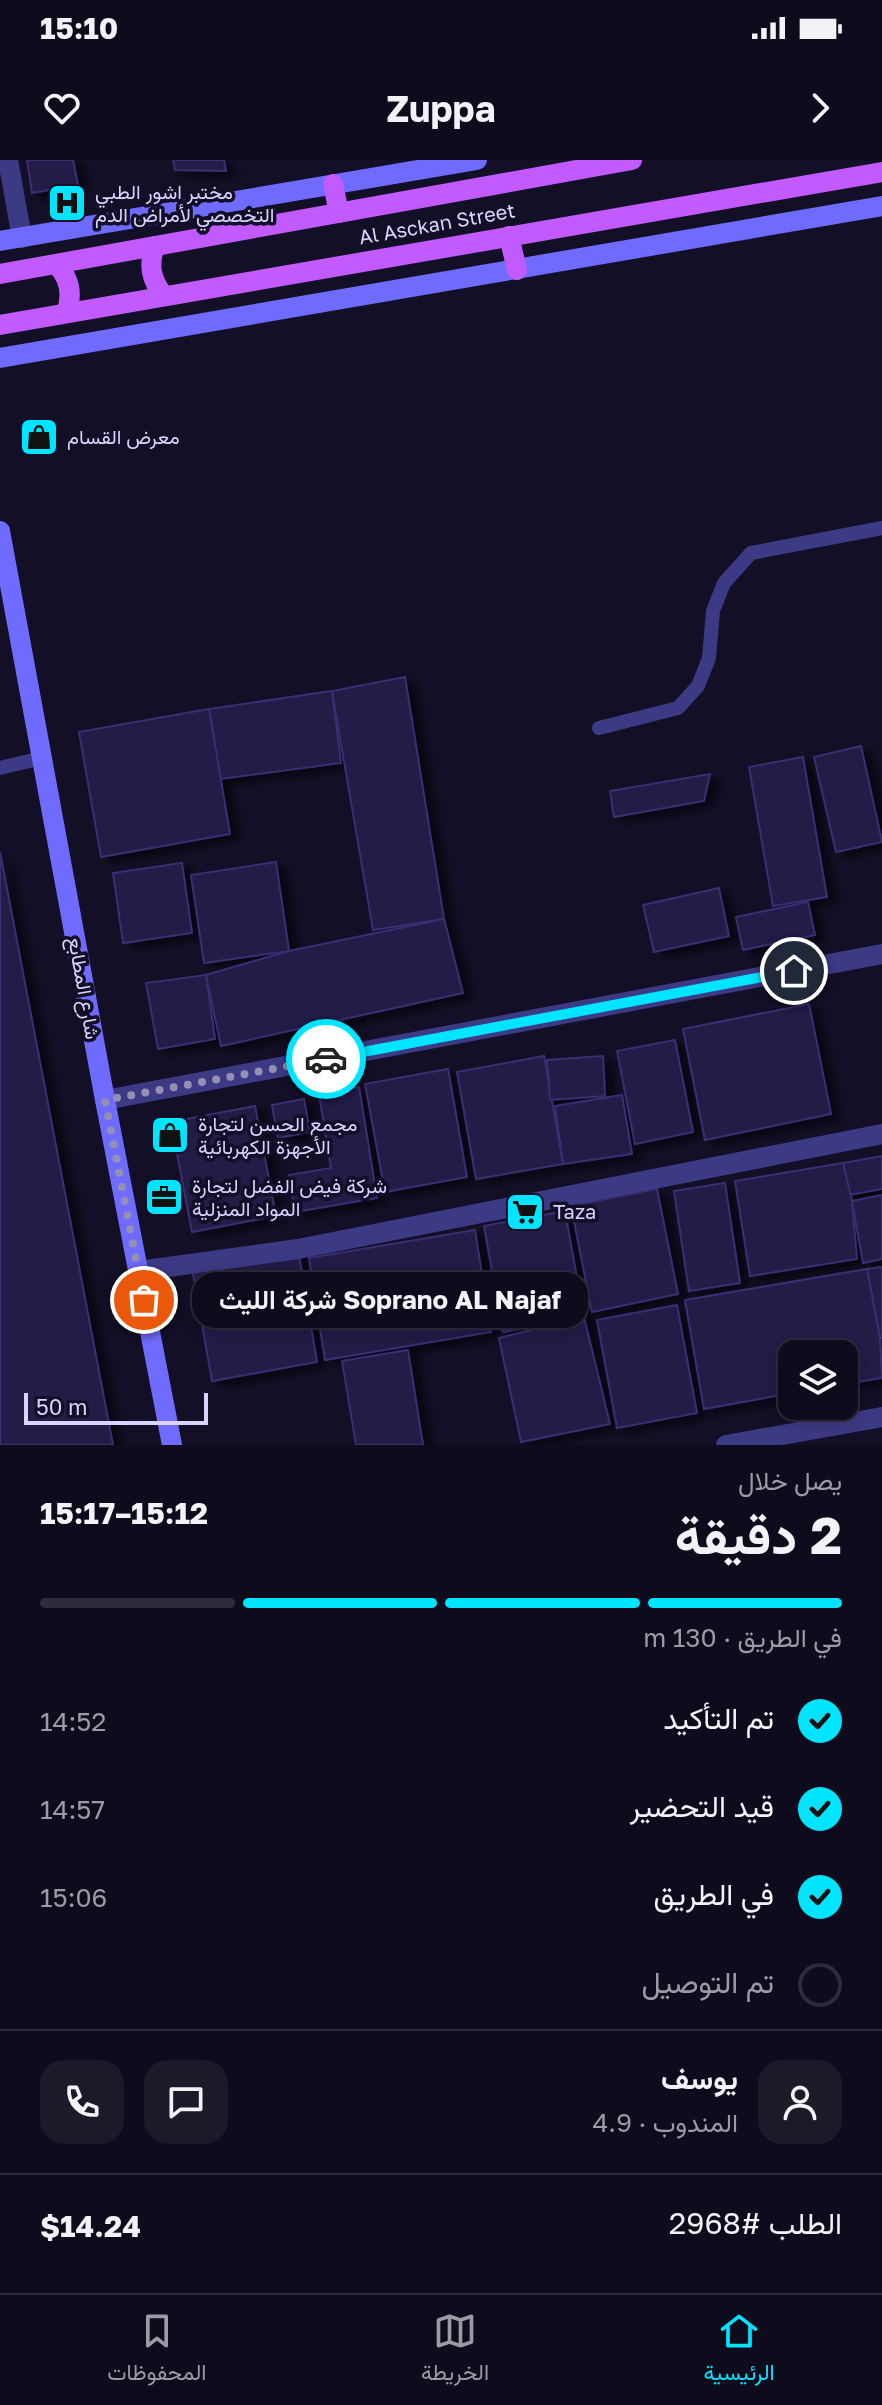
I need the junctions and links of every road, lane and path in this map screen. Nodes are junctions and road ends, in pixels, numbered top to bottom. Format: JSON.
{"nodes":[{"id":1,"x":8,"y":160,"type":"edge"},
{"id":2,"x":477,"y":160,"type":"edge"},
{"id":3,"x":632,"y":160,"type":"edge"},
{"id":4,"x":882,"y":172,"type":"edge"},
{"id":5,"x":333,"y":184,"type":"junction"},
{"id":6,"x":882,"y":206,"type":"edge"},
{"id":7,"x":339,"y":213,"type":"junction"},
{"id":8,"x":509,"y":236,"type":"junction"},
{"id":9,"x":22,"y":238,"type":"junction"},
{"id":10,"x":0,"y":241,"type":"edge"},
{"id":11,"x":155,"y":246,"type":"junction"},
{"id":12,"x":57,"y":265,"type":"junction"},
{"id":13,"x":517,"y":270,"type":"junction"},
{"id":14,"x":0,"y":274,"type":"edge"},
{"id":15,"x":164,"y":296,"type":"junction"},
{"id":16,"x":66,"y":313,"type":"junction"},
{"id":17,"x":0,"y":325,"type":"edge"},
{"id":18,"x":0,"y":358,"type":"edge"},
{"id":19,"x":882,"y":528,"type":"edge"},
{"id":20,"x":0,"y":531,"type":"edge"},
{"id":21,"x":599,"y":728,"type":"dead end"},
{"id":22,"x":42,"y":758,"type":"junction"},
{"id":23,"x":0,"y":768,"type":"edge"},
{"id":24,"x":882,"y":954,"type":"edge"},
{"id":25,"x":105,"y":1100,"type":"junction"},
{"id":26,"x":882,"y":1134,"type":"edge"},
{"id":27,"x":139,"y":1271,"type":"junction"},
{"id":28,"x":882,"y":1417,"type":"edge"},
{"id":29,"x":172,"y":1445,"type":"edge"},
{"id":30,"x":726,"y":1445,"type":"edge"}],
"edges":[{"from":1,"to":9,"type":"street"},
{"from":2,"to":5,"type":"street"},
{"from":3,"to":7,"type":"main road","name":"Al Asckan Street"},
{"from":4,"to":8,"type":"main road","name":"Al Asckan Street"},
{"from":5,"to":7,"type":"main road"},
{"from":5,"to":9,"type":"street"},
{"from":6,"to":13,"type":"street"},
{"from":7,"to":11,"type":"main road","name":"Al Asckan Street"},
{"from":8,"to":13,"type":"main road"},
{"from":8,"to":15,"type":"main road","name":"Al Asckan Street"},
{"from":9,"to":10,"type":"street"},
{"from":11,"to":12,"type":"main road","name":"Al Asckan Street"},
{"from":11,"to":15,"type":"main road"},
{"from":12,"to":14,"type":"main road","name":"Al Asckan Street"},
{"from":12,"to":16,"type":"main road"},
{"from":13,"to":18,"type":"street"},
{"from":15,"to":16,"type":"main road","name":"Al Asckan Street"},
{"from":16,"to":17,"type":"main road","name":"Al Asckan Street"},
{"from":19,"to":21,"type":"lane"},
{"from":20,"to":22,"type":"street","name":"شارع المطابع"},
{"from":22,"to":23,"type":"lane"},
{"from":22,"to":25,"type":"street","name":"شارع المطابع"},
{"from":24,"to":25,"type":"street"},
{"from":25,"to":27,"type":"street","name":"شارع المطابع"},
{"from":26,"to":27,"type":"street"},
{"from":27,"to":29,"type":"street","name":"شارع المطابع"},
{"from":28,"to":30,"type":"street"}]}
